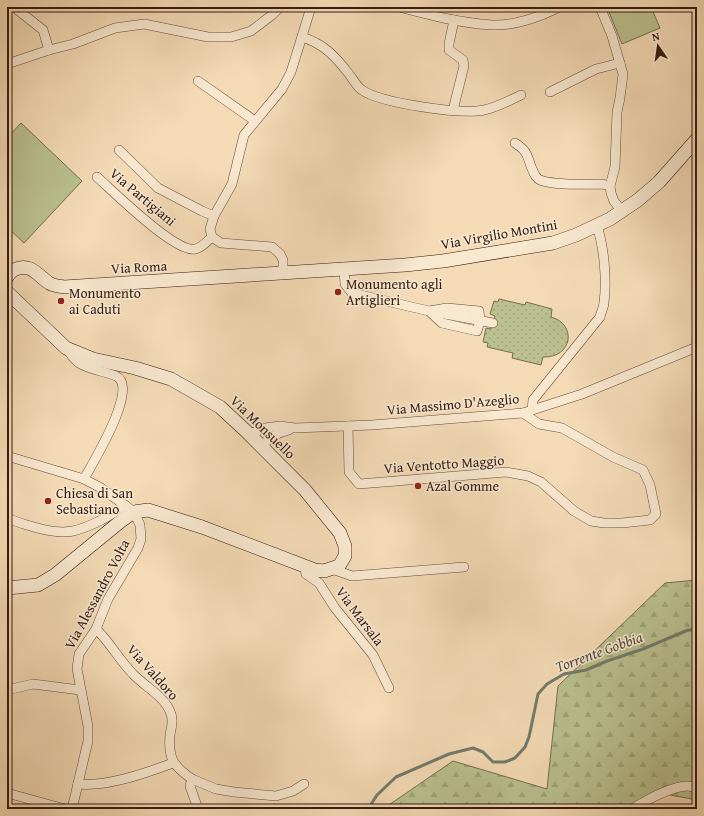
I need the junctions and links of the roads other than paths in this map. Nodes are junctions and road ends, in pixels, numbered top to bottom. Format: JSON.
{"nodes":[{"id":1,"x":14,"y":7,"type":"edge"},
{"id":2,"x":280,"y":7,"type":"edge"},
{"id":3,"x":311,"y":7,"type":"edge"},
{"id":4,"x":399,"y":7,"type":"edge"},
{"id":5,"x":559,"y":7,"type":"edge"},
{"id":6,"x":600,"y":7,"type":"edge"},
{"id":7,"x":422,"y":10,"type":"edge"},
{"id":8,"x":454,"y":20,"type":"junction"},
{"id":9,"x":302,"y":37,"type":"junction"},
{"id":10,"x":49,"y":50,"type":"junction"},
{"id":11,"x":620,"y":63,"type":"junction"},
{"id":12,"x":7,"y":64,"type":"edge"},
{"id":13,"x":198,"y":81,"type":"dead end"},
{"id":14,"x":550,"y":92,"type":"dead end"},
{"id":15,"x":521,"y":95,"type":"dead end"},
{"id":16,"x":453,"y":110,"type":"junction"},
{"id":17,"x":255,"y":121,"type":"junction"},
{"id":18,"x":697,"y":139,"type":"edge"},
{"id":19,"x":515,"y":143,"type":"dead end"},
{"id":20,"x":119,"y":150,"type":"dead end"},
{"id":21,"x":97,"y":177,"type":"dead end"},
{"id":22,"x":610,"y":186,"type":"junction"},
{"id":23,"x":622,"y":212,"type":"junction"},
{"id":24,"x":214,"y":216,"type":"junction"},
{"id":25,"x":597,"y":226,"type":"junction"},
{"id":26,"x":212,"y":237,"type":"junction"},
{"id":27,"x":344,"y":269,"type":"junction"},
{"id":28,"x":283,"y":273,"type":"junction"},
{"id":29,"x":7,"y":277,"type":"edge"},
{"id":30,"x":7,"y":292,"type":"edge"},
{"id":31,"x":429,"y":311,"type":"junction"},
{"id":32,"x":480,"y":321,"type":"junction"},
{"id":33,"x":493,"y":323,"type":"dead end"},
{"id":34,"x":697,"y":347,"type":"edge"},
{"id":35,"x":66,"y":348,"type":"junction"},
{"id":36,"x":532,"y":410,"type":"junction"},
{"id":37,"x":523,"y":413,"type":"junction"},
{"id":38,"x":348,"y":426,"type":"junction"},
{"id":39,"x":295,"y":428,"type":"junction"},
{"id":40,"x":250,"y":434,"type":"junction"},
{"id":41,"x":262,"y":446,"type":"junction"},
{"id":42,"x":7,"y":456,"type":"edge"},
{"id":43,"x":80,"y":478,"type":"junction"},
{"id":44,"x":129,"y":508,"type":"junction"},
{"id":45,"x":7,"y":518,"type":"edge"},
{"id":46,"x":304,"y":565,"type":"junction"},
{"id":47,"x":464,"y":566,"type":"dead end"},
{"id":48,"x":332,"y":569,"type":"junction"},
{"id":49,"x":7,"y":588,"type":"edge"},
{"id":50,"x":96,"y":629,"type":"junction"},
{"id":51,"x":389,"y":688,"type":"dead end"},
{"id":52,"x":7,"y":690,"type":"edge"},
{"id":53,"x":80,"y":690,"type":"junction"},
{"id":54,"x":173,"y":763,"type":"junction"},
{"id":55,"x":192,"y":779,"type":"junction"},
{"id":56,"x":78,"y":784,"type":"junction"},
{"id":57,"x":304,"y":784,"type":"dead end"},
{"id":58,"x":697,"y":788,"type":"edge"},
{"id":59,"x":7,"y":793,"type":"edge"},
{"id":60,"x":65,"y":809,"type":"edge"},
{"id":61,"x":72,"y":809,"type":"edge"},
{"id":62,"x":198,"y":809,"type":"edge"},
{"id":63,"x":632,"y":809,"type":"edge"}],
"edges":[{"from":1,"to":10,"type":"street"},
{"from":2,"to":10,"type":"street"},
{"from":3,"to":9,"type":"street"},
{"from":4,"to":7,"type":"street"},
{"from":5,"to":8,"type":"street"},
{"from":6,"to":11,"type":"street"},
{"from":7,"to":8,"type":"street"},
{"from":8,"to":16,"type":"street"},
{"from":9,"to":16,"type":"street"},
{"from":9,"to":17,"type":"street"},
{"from":10,"to":12,"type":"street"},
{"from":11,"to":14,"type":"street"},
{"from":11,"to":22,"type":"street"},
{"from":13,"to":17,"type":"street"},
{"from":15,"to":16,"type":"street"},
{"from":17,"to":24,"type":"street"},
{"from":18,"to":23,"type":"main road","name":"Via Virgilio Montini"},
{"from":19,"to":22,"type":"street"},
{"from":20,"to":24,"type":"street"},
{"from":21,"to":26,"type":"street","name":"Via Partigiani"},
{"from":22,"to":23,"type":"street"},
{"from":23,"to":25,"type":"main road","name":"Via Virgilio Montini"},
{"from":24,"to":26,"type":"street"},
{"from":25,"to":27,"type":"main road","name":"Via Virgilio Montini"},
{"from":25,"to":36,"type":"street"},
{"from":26,"to":28,"type":"street"},
{"from":27,"to":28,"type":"main road","name":"Via Virgilio Montini"},
{"from":27,"to":31,"type":"street"},
{"from":28,"to":29,"type":"main road","name":"Via Roma"},
{"from":30,"to":35,"type":"main road","name":"Via Monsuello"},
{"from":31,"to":32,"type":"street"},
{"from":31,"to":32,"type":"street"},
{"from":32,"to":33,"type":"street"},
{"from":34,"to":36,"type":"street","name":"Via Massimo D'Azeglio"},
{"from":35,"to":40,"type":"main road","name":"Via Monsuello"},
{"from":35,"to":43,"type":"street"},
{"from":36,"to":37,"type":"street","name":"Via Massimo D'Azeglio"},
{"from":37,"to":38,"type":"street","name":"Via Massimo D'Azeglio"},
{"from":37,"to":38,"type":"street","name":"Via Ventotto Maggio"},
{"from":38,"to":39,"type":"street","name":"Via Massimo D'Azeglio"},
{"from":39,"to":40,"type":"street","name":"Via Massimo D'Azeglio"},
{"from":39,"to":41,"type":"street","name":"Via Massimo D'Azeglio"},
{"from":40,"to":41,"type":"main road","name":"Via Monsuello"},
{"from":41,"to":48,"type":"main road","name":"Via Monsuello"},
{"from":42,"to":43,"type":"street"},
{"from":43,"to":44,"type":"street"},
{"from":44,"to":45,"type":"street"},
{"from":44,"to":46,"type":"main road"},
{"from":44,"to":49,"type":"main road"},
{"from":44,"to":50,"type":"street","name":"Via Alessandro Volta"},
{"from":46,"to":48,"type":"main road"},
{"from":46,"to":51,"type":"street","name":"Via Marsala"},
{"from":47,"to":48,"type":"street"},
{"from":50,"to":53,"type":"street","name":"Via Alessandro Volta"},
{"from":50,"to":54,"type":"street","name":"Via Valdoro"},
{"from":52,"to":53,"type":"street"},
{"from":53,"to":56,"type":"street","name":"Via Alessandro Volta"},
{"from":54,"to":55,"type":"street"},
{"from":54,"to":56,"type":"street"},
{"from":55,"to":57,"type":"street"},
{"from":55,"to":62,"type":"street"},
{"from":56,"to":61,"type":"street","name":"Via Alessandro Volta"},
{"from":58,"to":63,"type":"street"},
{"from":59,"to":60,"type":"street"}]}
